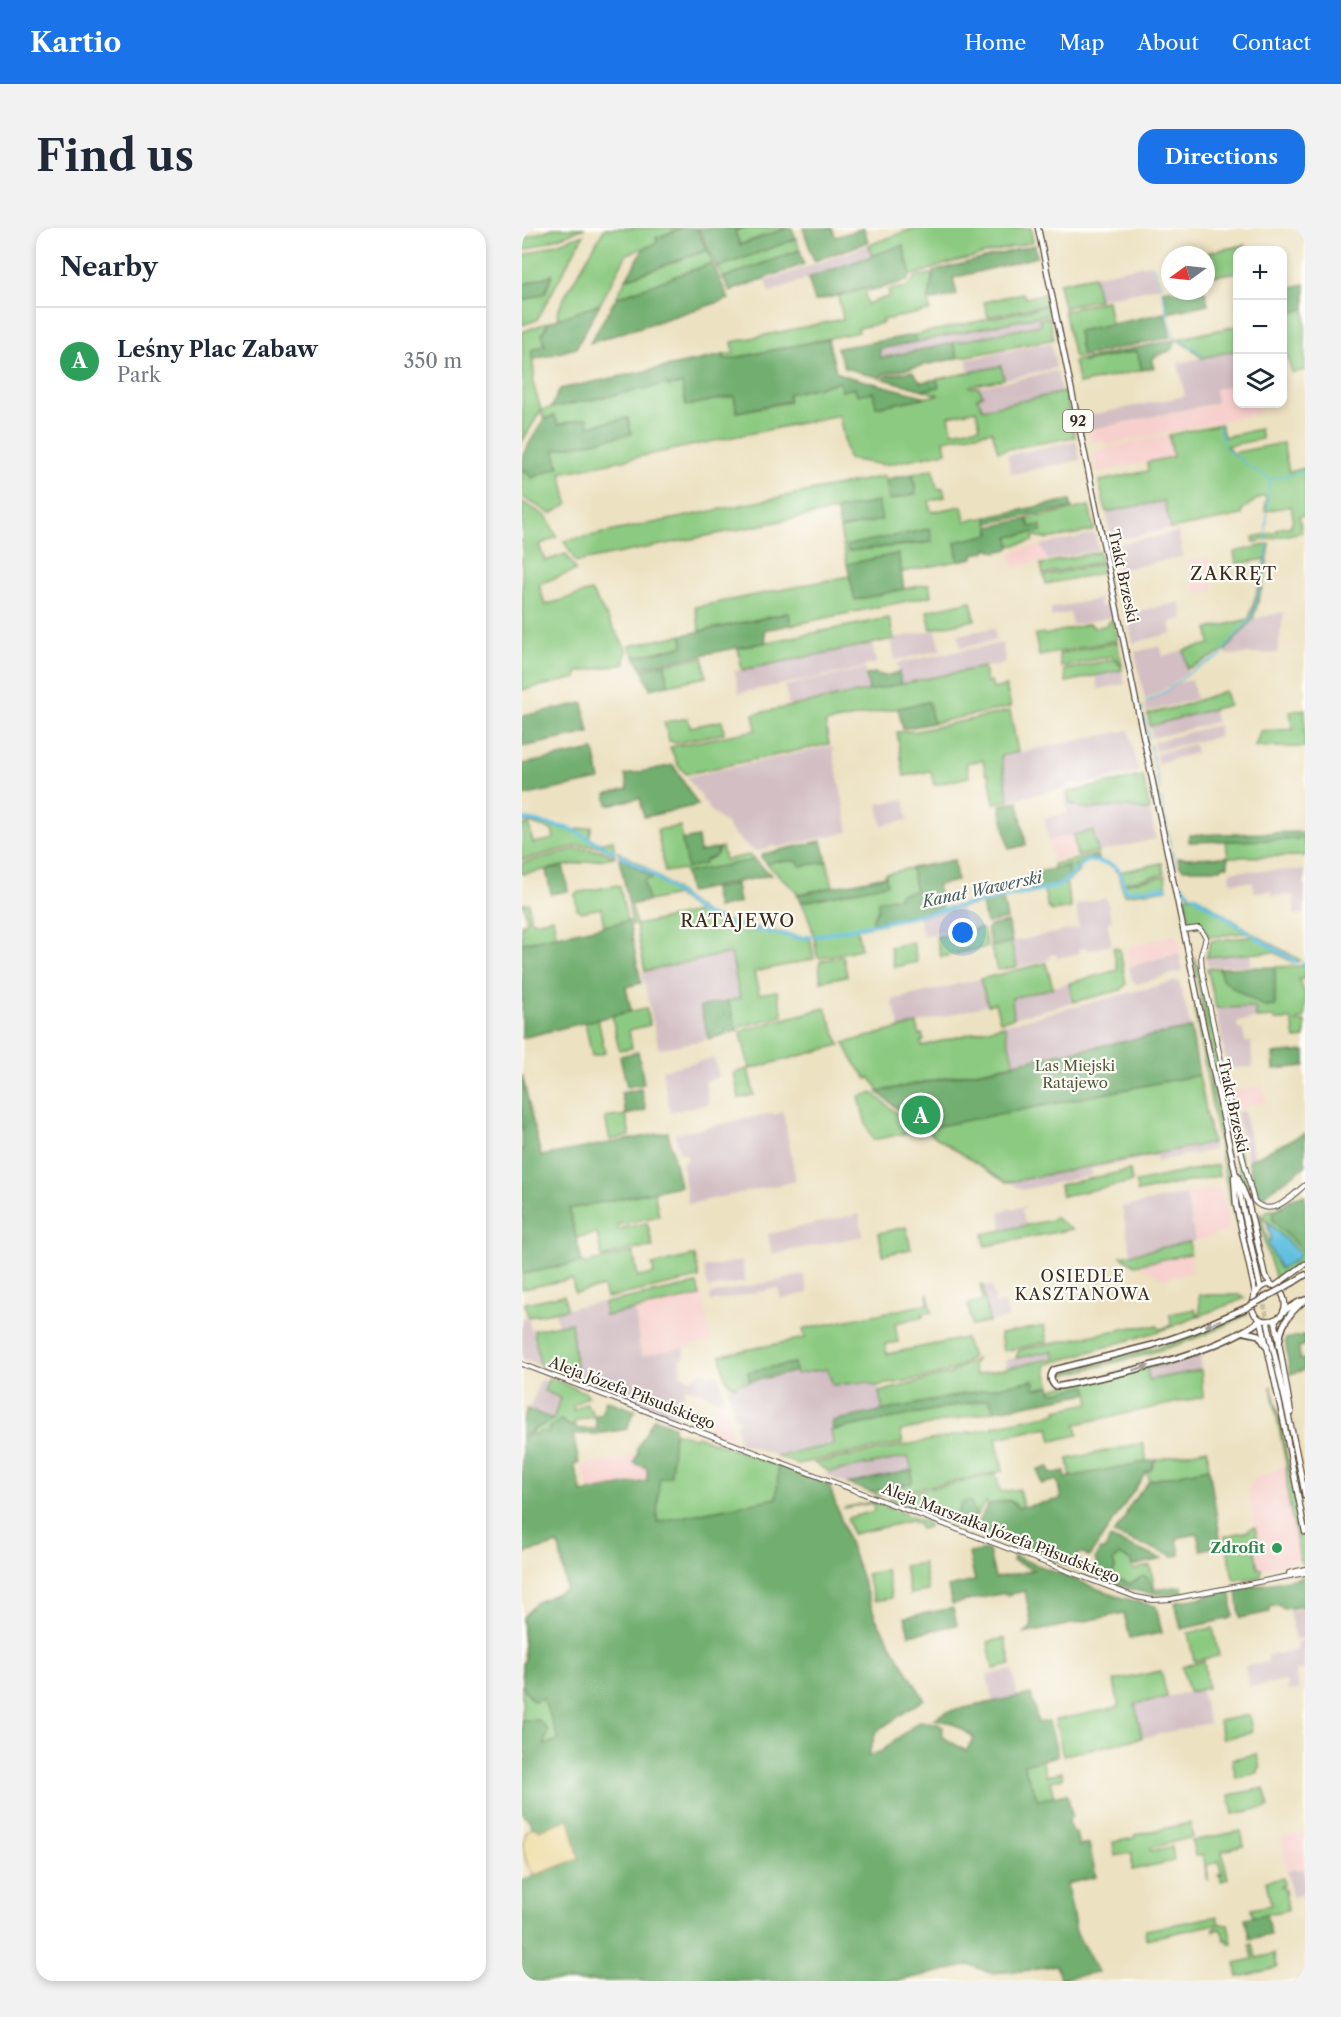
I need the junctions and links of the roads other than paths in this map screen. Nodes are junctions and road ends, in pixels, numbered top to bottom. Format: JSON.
{"nodes":[{"id":1,"x":1038,"y":228,"type":"edge"},
{"id":2,"x":1183,"y":930,"type":"junction"},
{"id":3,"x":1234,"y":1170,"type":"junction"},
{"id":4,"x":1305,"y":1185,"type":"edge"},
{"id":5,"x":1305,"y":1264,"type":"edge"},
{"id":6,"x":1305,"y":1275,"type":"edge"},
{"id":7,"x":1260,"y":1286,"type":"tunnel mouth"},
{"id":8,"x":1274,"y":1286,"type":"junction"},
{"id":9,"x":1254,"y":1295,"type":"junction"},
{"id":10,"x":1305,"y":1299,"type":"edge"},
{"id":11,"x":1284,"y":1311,"type":"junction"},
{"id":12,"x":1275,"y":1319,"type":"junction"},
{"id":13,"x":1261,"y":1320,"type":"junction"},
{"id":14,"x":1269,"y":1324,"type":"tunnel mouth"},
{"id":15,"x":1243,"y":1332,"type":"junction"},
{"id":16,"x":1279,"y":1346,"type":"junction"},
{"id":17,"x":1267,"y":1347,"type":"junction"},
{"id":18,"x":522,"y":1364,"type":"edge"},
{"id":19,"x":1280,"y":1384,"type":"junction"},
{"id":20,"x":1284,"y":1423,"type":"junction"},
{"id":21,"x":1292,"y":1424,"type":"junction"},
{"id":22,"x":733,"y":1445,"type":"joint"},
{"id":23,"x":1305,"y":1496,"type":"edge"},
{"id":24,"x":1305,"y":1532,"type":"edge"},
{"id":25,"x":1305,"y":1571,"type":"edge"}],
"edges":[{"from":1,"to":2,"type":"main road","name":"Trakt Brzeski","number":"92"},
{"from":2,"to":3,"type":"main road","name":"Trakt Brzeski","number":"92"},
{"from":2,"to":4,"type":"main road","name":"Trakt Brzeski"},
{"from":3,"to":7,"type":"main road","name":"Trakt Brzeski"},
{"from":3,"to":8,"type":"main road"},
{"from":3,"to":9,"type":"main road"},
{"from":5,"to":8,"type":"main road"},
{"from":6,"to":15,"type":"highway","one_way":true,"bridge":true},
{"from":8,"to":9,"type":"main road"},
{"from":8,"to":11,"type":"main road"},
{"from":9,"to":13,"type":"main road"},
{"from":10,"to":11,"type":"highway"},
{"from":10,"to":16,"type":"highway"},
{"from":11,"to":12,"type":"main road"},
{"from":12,"to":13,"type":"main road"},
{"from":12,"to":16,"type":"main road"},
{"from":13,"to":15,"type":"highway"},
{"from":13,"to":17,"type":"main road"},
{"from":14,"to":19,"type":"main road"},
{"from":15,"to":17,"type":"highway"},
{"from":16,"to":21,"type":"main road"},
{"from":17,"to":20,"type":"main road"},
{"from":18,"to":22,"type":"main road","name":"Aleja Józefa Piłsudskiego"},
{"from":19,"to":20,"type":"main road"},
{"from":19,"to":21,"type":"main road"},
{"from":20,"to":24,"type":"main road"},
{"from":21,"to":23,"type":"main road"},
{"from":22,"to":25,"type":"main road","name":"Aleja Marszałka Józefa Piłsudskiego"}]}
